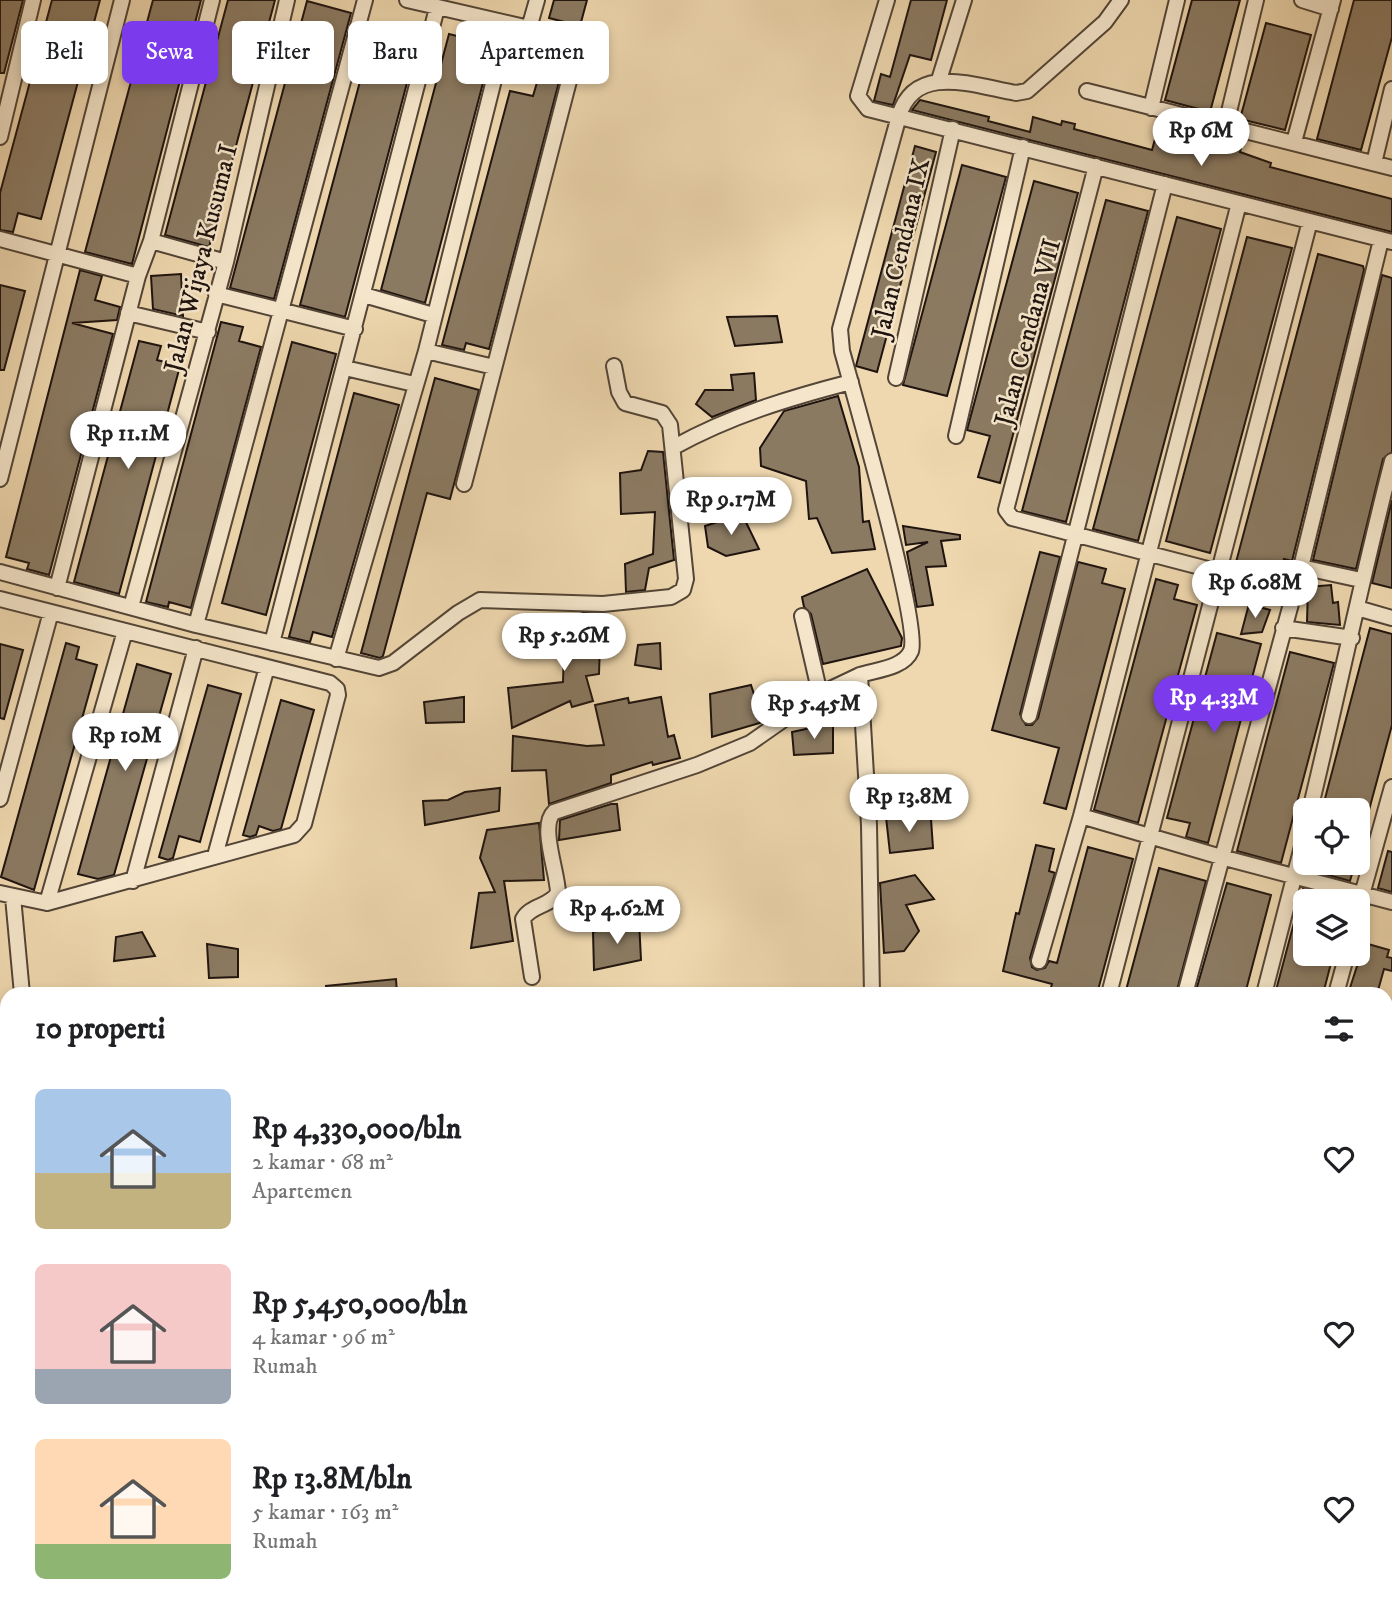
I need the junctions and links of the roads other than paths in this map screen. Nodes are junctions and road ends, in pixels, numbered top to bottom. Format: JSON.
{"nodes":[{"id":1,"x":33,"y":0,"type":"edge"},
{"id":2,"x":122,"y":0,"type":"edge"},
{"id":3,"x":212,"y":0,"type":"edge"},
{"id":4,"x":287,"y":0,"type":"edge"},
{"id":5,"x":365,"y":0,"type":"edge"},
{"id":6,"x":407,"y":0,"type":"edge"},
{"id":7,"x":537,"y":0,"type":"edge"},
{"id":8,"x":887,"y":0,"type":"edge"},
{"id":9,"x":964,"y":0,"type":"edge"},
{"id":10,"x":1121,"y":0,"type":"edge"},
{"id":11,"x":1177,"y":0,"type":"edge"},
{"id":12,"x":1256,"y":0,"type":"edge"},
{"id":13,"x":1302,"y":0,"type":"edge"},
{"id":14,"x":1332,"y":4,"type":"edge"},
{"id":15,"x":464,"y":7,"type":"edge"},
{"id":16,"x":437,"y":8,"type":"junction"},
{"id":17,"x":500,"y":21,"type":"edge"},
{"id":18,"x":531,"y":21,"type":"edge"},
{"id":19,"x":939,"y":80,"type":"junction"},
{"id":20,"x":493,"y":84,"type":"edge"},
{"id":21,"x":568,"y":84,"type":"edge"},
{"id":22,"x":1392,"y":89,"type":"edge"},
{"id":23,"x":1087,"y":92,"type":"dead end"},
{"id":24,"x":1151,"y":108,"type":"junction"},
{"id":25,"x":899,"y":116,"type":"junction"},
{"id":26,"x":1226,"y":124,"type":"junction"},
{"id":27,"x":953,"y":129,"type":"junction"},
{"id":28,"x":0,"y":137,"type":"edge"},
{"id":29,"x":1294,"y":142,"type":"junction"},
{"id":30,"x":1023,"y":147,"type":"junction"},
{"id":31,"x":1374,"y":163,"type":"junction"},
{"id":32,"x":1096,"y":166,"type":"junction"},
{"id":33,"x":1392,"y":168,"type":"edge"},
{"id":34,"x":1165,"y":184,"type":"junction"},
{"id":35,"x":1239,"y":203,"type":"junction"},
{"id":36,"x":1310,"y":221,"type":"junction"},
{"id":37,"x":0,"y":239,"type":"edge"},
{"id":38,"x":151,"y":240,"type":"junction"},
{"id":39,"x":1387,"y":241,"type":"edge"},
{"id":40,"x":58,"y":253,"type":"junction"},
{"id":41,"x":226,"y":261,"type":"junction"},
{"id":42,"x":138,"y":276,"type":"junction"},
{"id":43,"x":216,"y":294,"type":"junction"},
{"id":44,"x":364,"y":295,"type":"junction"},
{"id":45,"x":282,"y":312,"type":"junction"},
{"id":46,"x":128,"y":313,"type":"junction"},
{"id":47,"x":433,"y":315,"type":"junction"},
{"id":48,"x":355,"y":329,"type":"junction"},
{"id":49,"x":208,"y":332,"type":"junction"},
{"id":50,"x":426,"y":351,"type":"junction"},
{"id":51,"x":614,"y":366,"type":"dead end"},
{"id":52,"x":494,"y":367,"type":"junction"},
{"id":53,"x":345,"y":368,"type":"junction"},
{"id":54,"x":896,"y":378,"type":"dead end"},
{"id":55,"x":851,"y":382,"type":"junction"},
{"id":56,"x":414,"y":384,"type":"junction"},
{"id":57,"x":956,"y":436,"type":"dead end"},
{"id":58,"x":674,"y":447,"type":"junction"},
{"id":59,"x":1392,"y":461,"type":"edge"},
{"id":60,"x":0,"y":479,"type":"edge"},
{"id":61,"x":464,"y":484,"type":"dead end"},
{"id":62,"x":1076,"y":536,"type":"junction"},
{"id":63,"x":1146,"y":553,"type":"junction"},
{"id":64,"x":1301,"y":567,"type":"junction"},
{"id":65,"x":1219,"y":570,"type":"junction"},
{"id":66,"x":0,"y":572,"type":"edge"},
{"id":67,"x":1362,"y":580,"type":"junction"},
{"id":68,"x":57,"y":588,"type":"junction"},
{"id":69,"x":1292,"y":591,"type":"junction"},
{"id":70,"x":0,"y":598,"type":"edge"},
{"id":71,"x":131,"y":607,"type":"junction"},
{"id":72,"x":1357,"y":608,"type":"junction"},
{"id":73,"x":51,"y":612,"type":"junction"},
{"id":74,"x":802,"y":616,"type":"dead end"},
{"id":75,"x":1392,"y":618,"type":"edge"},
{"id":76,"x":196,"y":625,"type":"junction"},
{"id":77,"x":1283,"y":628,"type":"junction"},
{"id":78,"x":125,"y":631,"type":"junction"},
{"id":79,"x":1352,"y":638,"type":"junction"},
{"id":80,"x":272,"y":643,"type":"junction"},
{"id":81,"x":196,"y":648,"type":"junction"},
{"id":82,"x":336,"y":659,"type":"junction"},
{"id":83,"x":267,"y":667,"type":"junction"},
{"id":84,"x":860,"y":675,"type":"junction"},
{"id":85,"x":820,"y":694,"type":"junction"},
{"id":86,"x":1029,"y":716,"type":"dead end"},
{"id":87,"x":1392,"y":787,"type":"edge"},
{"id":88,"x":1313,"y":798,"type":"edge"},
{"id":89,"x":0,"y":799,"type":"edge"},
{"id":90,"x":1081,"y":816,"type":"junction"},
{"id":91,"x":1151,"y":837,"type":"junction"},
{"id":92,"x":215,"y":856,"type":"junction"},
{"id":93,"x":1221,"y":857,"type":"junction"},
{"id":94,"x":1294,"y":876,"type":"junction"},
{"id":95,"x":133,"y":881,"type":"junction"},
{"id":96,"x":1349,"y":889,"type":"edge"},
{"id":97,"x":1363,"y":889,"type":"edge"},
{"id":98,"x":7,"y":895,"type":"edge"},
{"id":99,"x":1370,"y":895,"type":"edge"},
{"id":100,"x":47,"y":902,"type":"junction"},
{"id":101,"x":1392,"y":902,"type":"edge"},
{"id":102,"x":1039,"y":961,"type":"dead end"},
{"id":103,"x":1344,"y":966,"type":"edge"},
{"id":104,"x":532,"y":976,"type":"dead end"},
{"id":105,"x":21,"y":987,"type":"edge"},
{"id":106,"x":872,"y":987,"type":"edge"},
{"id":107,"x":1111,"y":987,"type":"edge"},
{"id":108,"x":1187,"y":987,"type":"edge"},
{"id":109,"x":1266,"y":987,"type":"edge"},
{"id":110,"x":1338,"y":987,"type":"edge"}],
"edges":[{"from":1,"to":28,"type":"street"},
{"from":2,"to":40,"type":"street"},
{"from":3,"to":38,"type":"street"},
{"from":4,"to":41,"type":"street","name":"Jalan Wijaya Kusuma I"},
{"from":5,"to":45,"type":"street"},
{"from":6,"to":16,"type":"street"},
{"from":7,"to":18,"type":"street"},
{"from":8,"to":25,"type":"street"},
{"from":9,"to":19,"type":"street"},
{"from":10,"to":19,"type":"street"},
{"from":11,"to":24,"type":"street"},
{"from":12,"to":26,"type":"street"},
{"from":13,"to":14,"type":"street"},
{"from":14,"to":29,"type":"street"},
{"from":15,"to":16,"type":"street"},
{"from":15,"to":17,"type":"street"},
{"from":16,"to":44,"type":"street"},
{"from":19,"to":25,"type":"street"},
{"from":20,"to":47,"type":"street"},
{"from":21,"to":52,"type":"street"},
{"from":22,"to":31,"type":"street"},
{"from":23,"to":24,"type":"street"},
{"from":24,"to":26,"type":"street"},
{"from":25,"to":27,"type":"street"},
{"from":25,"to":55,"type":"street"},
{"from":26,"to":29,"type":"street"},
{"from":27,"to":30,"type":"street"},
{"from":27,"to":54,"type":"street","name":"Jalan Cendana IX"},
{"from":29,"to":31,"type":"street"},
{"from":30,"to":32,"type":"street"},
{"from":30,"to":57,"type":"street"},
{"from":31,"to":33,"type":"street"},
{"from":32,"to":34,"type":"street"},
{"from":32,"to":62,"type":"street","name":"Jalan Cendana VII"},
{"from":34,"to":35,"type":"street"},
{"from":34,"to":62,"type":"street"},
{"from":35,"to":36,"type":"street"},
{"from":35,"to":63,"type":"street"},
{"from":36,"to":39,"type":"street"},
{"from":36,"to":65,"type":"street"},
{"from":37,"to":40,"type":"street"},
{"from":38,"to":41,"type":"street"},
{"from":38,"to":42,"type":"street"},
{"from":39,"to":64,"type":"street"},
{"from":40,"to":42,"type":"street"},
{"from":40,"to":60,"type":"street"},
{"from":41,"to":43,"type":"street","name":"Jalan Wijaya Kusuma I"},
{"from":42,"to":46,"type":"street"},
{"from":43,"to":45,"type":"street"},
{"from":43,"to":49,"type":"street","name":"Jalan Wijaya Kusuma I"},
{"from":44,"to":47,"type":"street"},
{"from":44,"to":48,"type":"street"},
{"from":45,"to":48,"type":"street"},
{"from":45,"to":76,"type":"street"},
{"from":46,"to":49,"type":"street"},
{"from":46,"to":68,"type":"street"},
{"from":47,"to":50,"type":"street"},
{"from":48,"to":53,"type":"street"},
{"from":49,"to":71,"type":"street","name":"Jalan Wijaya Kusuma I"},
{"from":50,"to":52,"type":"street"},
{"from":50,"to":56,"type":"street"},
{"from":51,"to":58,"type":"street"},
{"from":52,"to":61,"type":"street"},
{"from":53,"to":56,"type":"street"},
{"from":53,"to":80,"type":"street"},
{"from":55,"to":58,"type":"street"},
{"from":55,"to":84,"type":"street"},
{"from":56,"to":82,"type":"street"},
{"from":58,"to":82,"type":"street"},
{"from":59,"to":67,"type":"street"},
{"from":62,"to":63,"type":"street"},
{"from":62,"to":86,"type":"street"},
{"from":63,"to":65,"type":"street"},
{"from":63,"to":90,"type":"street"},
{"from":64,"to":67,"type":"street"},
{"from":64,"to":69,"type":"street"},
{"from":65,"to":69,"type":"street"},
{"from":65,"to":91,"type":"street"},
{"from":66,"to":68,"type":"street"},
{"from":67,"to":72,"type":"street"},
{"from":68,"to":71,"type":"street"},
{"from":69,"to":77,"type":"street"},
{"from":70,"to":73,"type":"street"},
{"from":71,"to":76,"type":"street"},
{"from":72,"to":75,"type":"street"},
{"from":72,"to":79,"type":"street"},
{"from":73,"to":78,"type":"street"},
{"from":73,"to":89,"type":"street"},
{"from":74,"to":85,"type":"street"},
{"from":76,"to":80,"type":"street"},
{"from":77,"to":79,"type":"street"},
{"from":77,"to":93,"type":"street"},
{"from":78,"to":81,"type":"street"},
{"from":78,"to":100,"type":"street"},
{"from":79,"to":88,"type":"street"},
{"from":80,"to":82,"type":"street"},
{"from":81,"to":83,"type":"street"},
{"from":81,"to":95,"type":"street"},
{"from":83,"to":92,"type":"street"},
{"from":83,"to":92,"type":"street"},
{"from":84,"to":85,"type":"street"},
{"from":84,"to":106,"type":"street"},
{"from":85,"to":104,"type":"street"},
{"from":87,"to":97,"type":"street"},
{"from":90,"to":91,"type":"street"},
{"from":90,"to":102,"type":"street"},
{"from":91,"to":93,"type":"street"},
{"from":91,"to":107,"type":"street"},
{"from":92,"to":95,"type":"street"},
{"from":93,"to":94,"type":"street"},
{"from":93,"to":108,"type":"street"},
{"from":94,"to":96,"type":"street"},
{"from":94,"to":109,"type":"street"},
{"from":95,"to":100,"type":"street"},
{"from":98,"to":100,"type":"street"},
{"from":98,"to":105,"type":"street"},
{"from":99,"to":101,"type":"street"},
{"from":103,"to":110,"type":"street"}]}
